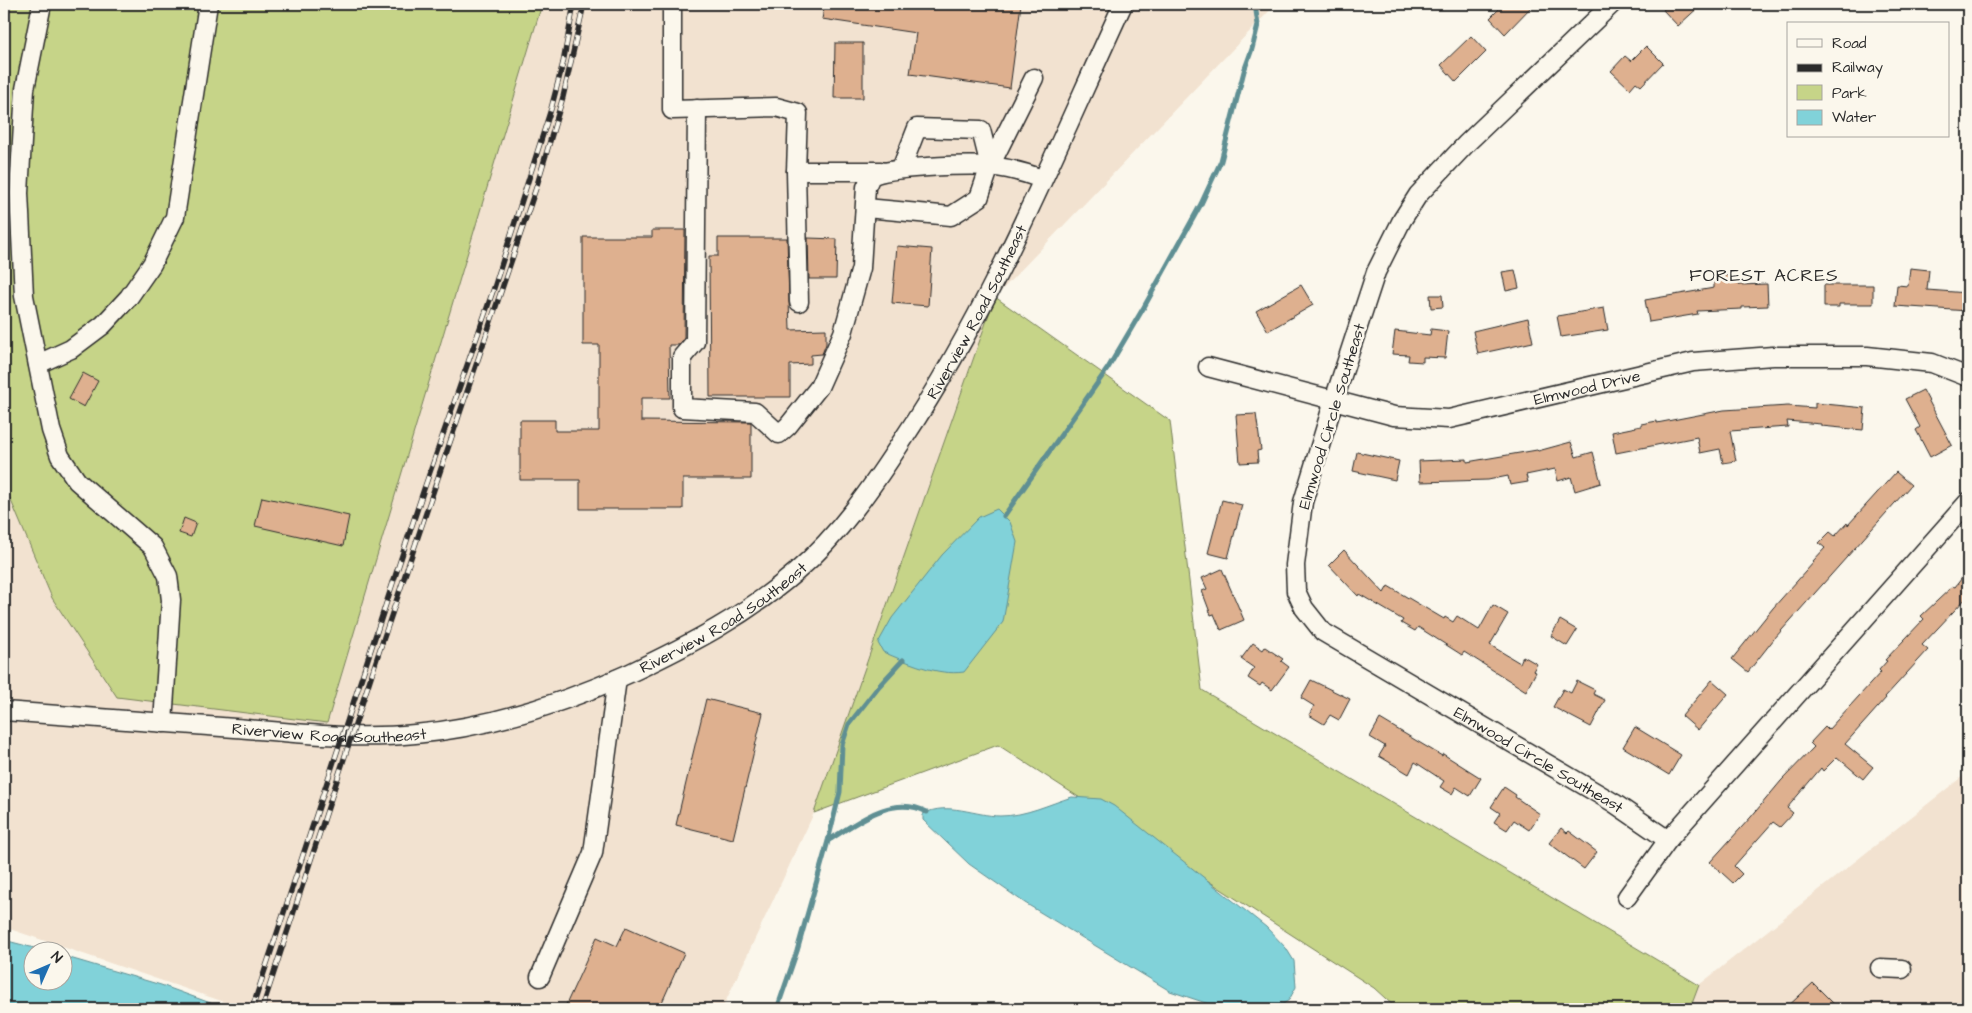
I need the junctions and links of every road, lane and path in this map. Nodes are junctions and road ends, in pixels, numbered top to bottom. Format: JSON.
{"nodes":[{"id":1,"x":42,"y":4,"type":"edge"},
{"id":2,"x":208,"y":4,"type":"edge"},
{"id":3,"x":672,"y":4,"type":"edge"},
{"id":4,"x":1123,"y":4,"type":"edge"},
{"id":5,"x":1612,"y":4,"type":"edge"},
{"id":6,"x":1034,"y":78,"type":"dead end"},
{"id":7,"x":697,"y":109,"type":"junction"},
{"id":8,"x":990,"y":166,"type":"junction"},
{"id":9,"x":901,"y":169,"type":"junction"},
{"id":10,"x":796,"y":170,"type":"junction"},
{"id":11,"x":881,"y":172,"type":"junction"},
{"id":12,"x":1042,"y":179,"type":"junction"},
{"id":13,"x":866,"y":208,"type":"junction"},
{"id":14,"x":799,"y":302,"type":"dead end"},
{"id":15,"x":38,"y":364,"type":"junction"},
{"id":16,"x":1208,"y":367,"type":"dead end"},
{"id":17,"x":1968,"y":377,"type":"edge"},
{"id":18,"x":1334,"y":400,"type":"junction"},
{"id":19,"x":1968,"y":502,"type":"edge"},
{"id":20,"x":617,"y":679,"type":"junction"},
{"id":21,"x":4,"y":711,"type":"edge"},
{"id":22,"x":163,"y":723,"type":"junction"},
{"id":23,"x":1668,"y":840,"type":"junction"},
{"id":24,"x":1627,"y":897,"type":"dead end"},
{"id":25,"x":1880,"y":968,"type":"dead end"},
{"id":26,"x":1902,"y":969,"type":"dead end"},
{"id":27,"x":540,"y":977,"type":"dead end"}],
"edges":[{"from":1,"to":15,"type":"street"},
{"from":2,"to":15,"type":"street"},
{"from":3,"to":7,"type":"street"},
{"from":4,"to":12,"type":"street","name":"Riverview Road Southeast"},
{"from":5,"to":18,"type":"street","name":"Elmwood Circle Southeast"},
{"from":6,"to":8,"type":"street"},
{"from":7,"to":10,"type":"street"},
{"from":7,"to":13,"type":"street"},
{"from":8,"to":9,"type":"street"},
{"from":8,"to":9,"type":"street"},
{"from":8,"to":12,"type":"street"},
{"from":8,"to":13,"type":"street"},
{"from":9,"to":11,"type":"street"},
{"from":10,"to":11,"type":"street"},
{"from":10,"to":14,"type":"street"},
{"from":11,"to":13,"type":"street"},
{"from":12,"to":20,"type":"street","name":"Riverview Road Southeast"},
{"from":15,"to":22,"type":"street"},
{"from":16,"to":18,"type":"street","name":"Elmwood Drive"},
{"from":17,"to":18,"type":"street","name":"Elmwood Drive"},
{"from":18,"to":23,"type":"street","name":"Elmwood Circle Southeast"},
{"from":19,"to":23,"type":"street"},
{"from":20,"to":22,"type":"street","name":"Riverview Road Southeast"},
{"from":20,"to":27,"type":"street"},
{"from":21,"to":22,"type":"street","name":"Riverview Road Southeast"},
{"from":23,"to":24,"type":"street"},
{"from":25,"to":26,"type":"street"}]}
